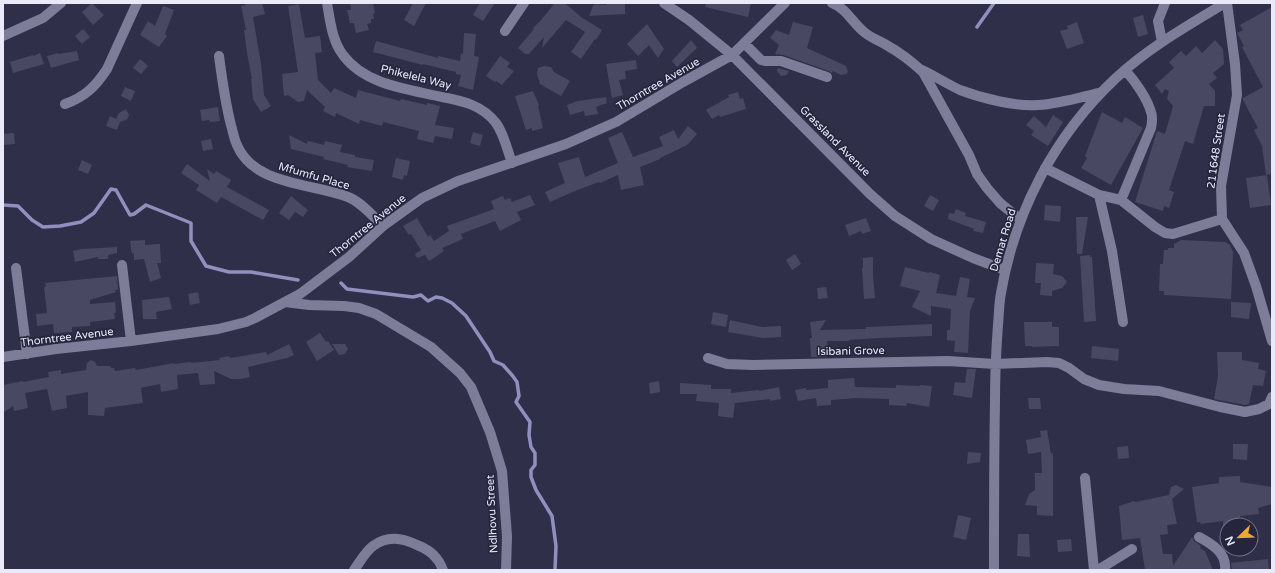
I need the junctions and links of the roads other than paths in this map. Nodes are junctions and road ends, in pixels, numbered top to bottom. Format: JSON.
{"nodes":[{"id":1,"x":61,"y":3,"type":"edge"},
{"id":2,"x":137,"y":3,"type":"edge"},
{"id":3,"x":327,"y":3,"type":"edge"},
{"id":4,"x":524,"y":3,"type":"edge"},
{"id":5,"x":664,"y":3,"type":"edge"},
{"id":6,"x":785,"y":3,"type":"edge"},
{"id":7,"x":832,"y":3,"type":"edge"},
{"id":8,"x":1165,"y":3,"type":"edge"},
{"id":9,"x":1226,"y":3,"type":"edge"},
{"id":10,"x":505,"y":31,"type":"dead end"},
{"id":11,"x":3,"y":36,"type":"edge"},
{"id":12,"x":1162,"y":42,"type":"junction"},
{"id":13,"x":744,"y":43,"type":"junction"},
{"id":14,"x":732,"y":55,"type":"junction"},
{"id":15,"x":219,"y":56,"type":"dead end"},
{"id":16,"x":920,"y":69,"type":"junction"},
{"id":17,"x":1125,"y":70,"type":"junction"},
{"id":18,"x":827,"y":78,"type":"dead end"},
{"id":19,"x":1102,"y":92,"type":"junction"},
{"id":20,"x":65,"y":104,"type":"dead end"},
{"id":21,"x":512,"y":163,"type":"junction"},
{"id":22,"x":1045,"y":168,"type":"junction"},
{"id":23,"x":1099,"y":195,"type":"junction"},
{"id":24,"x":1121,"y":200,"type":"junction"},
{"id":25,"x":1222,"y":219,"type":"junction"},
{"id":26,"x":1021,"y":220,"type":"junction"},
{"id":27,"x":383,"y":226,"type":"junction"},
{"id":28,"x":122,"y":265,"type":"dead end"},
{"id":29,"x":16,"y":268,"type":"dead end"},
{"id":30,"x":1005,"y":270,"type":"junction"},
{"id":31,"x":285,"y":302,"type":"junction"},
{"id":32,"x":1123,"y":322,"type":"dead end"},
{"id":33,"x":131,"y":341,"type":"junction"},
{"id":34,"x":1272,"y":341,"type":"edge"},
{"id":35,"x":27,"y":354,"type":"junction"},
{"id":36,"x":3,"y":357,"type":"edge"},
{"id":37,"x":708,"y":358,"type":"dead end"},
{"id":38,"x":995,"y":364,"type":"junction"},
{"id":39,"x":1272,"y":397,"type":"edge"},
{"id":40,"x":1085,"y":478,"type":"dead end"},
{"id":41,"x":1199,"y":537,"type":"dead end"},
{"id":42,"x":1132,"y":549,"type":"dead end"},
{"id":43,"x":354,"y":570,"type":"edge"},
{"id":44,"x":443,"y":570,"type":"edge"},
{"id":45,"x":506,"y":570,"type":"edge"},
{"id":46,"x":994,"y":570,"type":"edge"},
{"id":47,"x":1094,"y":570,"type":"edge"},
{"id":48,"x":1098,"y":570,"type":"edge"},
{"id":49,"x":1225,"y":570,"type":"edge"}],
"edges":[{"from":1,"to":11,"type":"street"},
{"from":2,"to":20,"type":"street"},
{"from":3,"to":21,"type":"street","name":"Phikelela Way"},
{"from":4,"to":10,"type":"street"},
{"from":5,"to":14,"type":"street","name":"Grassland Avenue"},
{"from":6,"to":13,"type":"street","name":"Thorntree Avenue"},
{"from":7,"to":16,"type":"street"},
{"from":8,"to":12,"type":"street"},
{"from":9,"to":12,"type":"street","name":"Demat Road"},
{"from":9,"to":25,"type":"street","name":"211648 Street"},
{"from":12,"to":17,"type":"street","name":"Demat Road"},
{"from":13,"to":14,"type":"street","name":"Thorntree Avenue"},
{"from":13,"to":18,"type":"street"},
{"from":14,"to":21,"type":"street","name":"Thorntree Avenue"},
{"from":14,"to":30,"type":"street","name":"Grassland Avenue"},
{"from":15,"to":27,"type":"street","name":"Mfumfu Place"},
{"from":16,"to":19,"type":"street"},
{"from":16,"to":26,"type":"street"},
{"from":17,"to":19,"type":"street","name":"Demat Road"},
{"from":17,"to":24,"type":"street"},
{"from":19,"to":22,"type":"street","name":"Demat Road"},
{"from":21,"to":27,"type":"street","name":"Thorntree Avenue"},
{"from":22,"to":23,"type":"street"},
{"from":22,"to":26,"type":"street","name":"Demat Road"},
{"from":23,"to":24,"type":"street"},
{"from":23,"to":32,"type":"street"},
{"from":24,"to":25,"type":"street"},
{"from":25,"to":34,"type":"street"},
{"from":26,"to":30,"type":"street","name":"Demat Road"},
{"from":27,"to":31,"type":"street","name":"Thorntree Avenue"},
{"from":28,"to":33,"type":"street"},
{"from":29,"to":35,"type":"street"},
{"from":30,"to":38,"type":"street","name":"Demat Road"},
{"from":31,"to":33,"type":"street","name":"Thorntree Avenue"},
{"from":31,"to":45,"type":"street","name":"Ndlhovu Street"},
{"from":33,"to":35,"type":"street","name":"Thorntree Avenue"},
{"from":35,"to":36,"type":"street","name":"Thorntree Avenue"},
{"from":37,"to":38,"type":"street","name":"Isibani Grove"},
{"from":38,"to":39,"type":"street","name":"Isibani Grove"},
{"from":38,"to":46,"type":"street","name":"Demat Road"},
{"from":40,"to":47,"type":"street"},
{"from":41,"to":49,"type":"street"},
{"from":42,"to":48,"type":"street"},
{"from":43,"to":44,"type":"street"}]}
